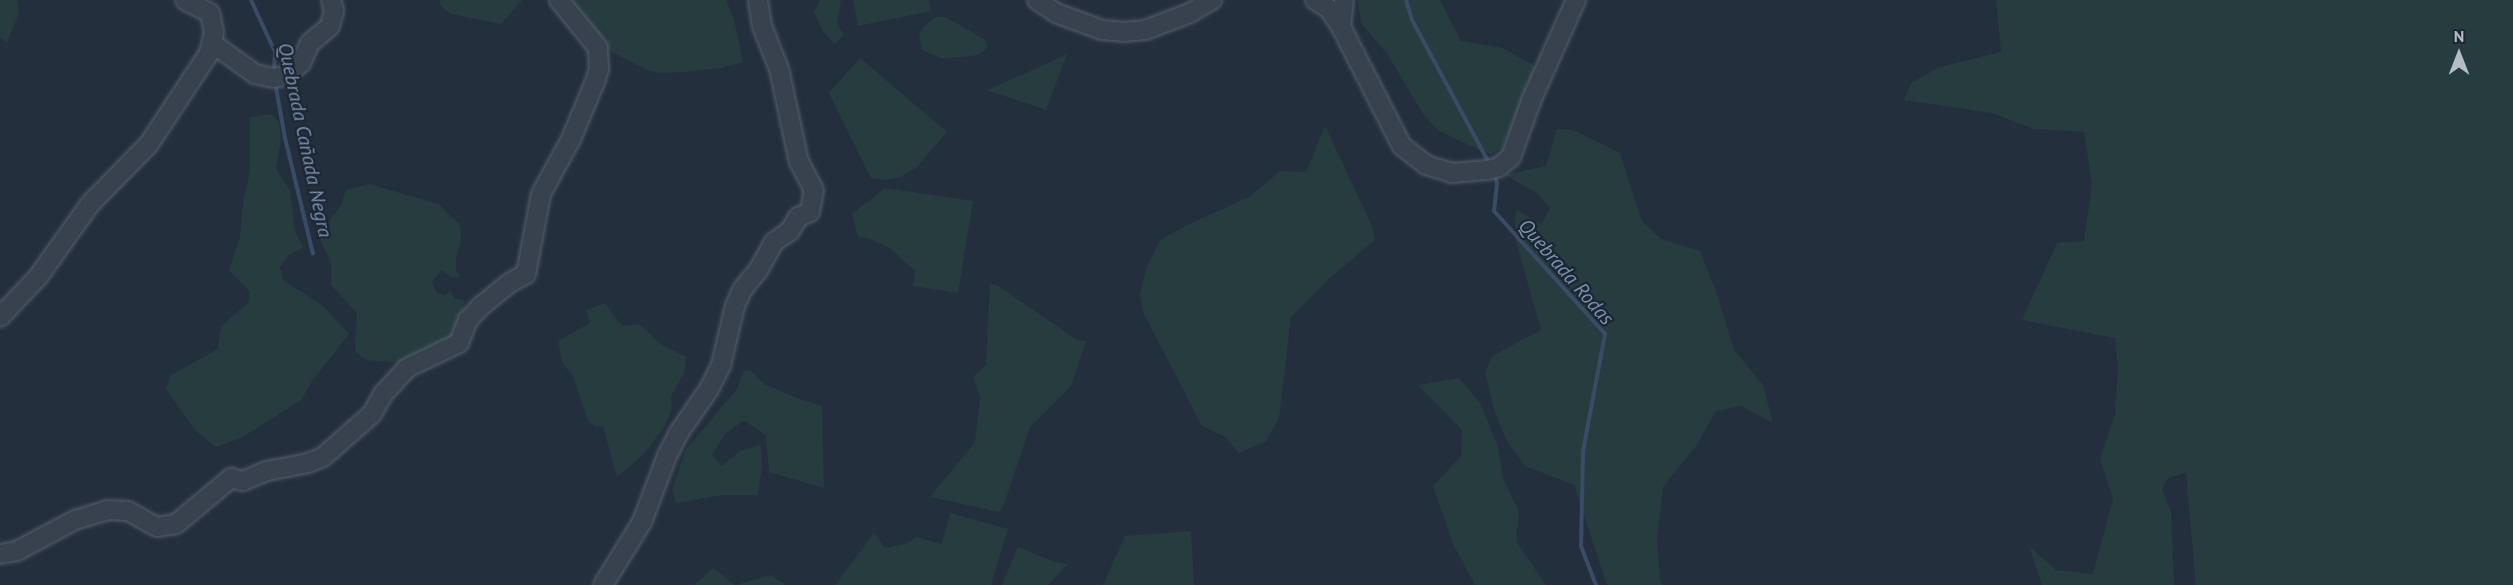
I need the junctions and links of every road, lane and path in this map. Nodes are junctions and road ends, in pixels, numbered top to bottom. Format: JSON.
{"nodes":[{"id":1,"x":184,"y":0,"type":"edge"},
{"id":2,"x":331,"y":0,"type":"edge"},
{"id":3,"x":559,"y":0,"type":"edge"},
{"id":4,"x":758,"y":0,"type":"edge"},
{"id":5,"x":1037,"y":0,"type":"edge"},
{"id":6,"x":1212,"y":0,"type":"edge"},
{"id":7,"x":1315,"y":0,"type":"edge"},
{"id":8,"x":1344,"y":0,"type":"edge"},
{"id":9,"x":1576,"y":0,"type":"edge"},
{"id":10,"x":1341,"y":27,"type":"junction"},
{"id":11,"x":212,"y":43,"type":"junction"},
{"id":12,"x":0,"y":317,"type":"edge"},
{"id":13,"x":0,"y":554,"type":"edge"},
{"id":14,"x":603,"y":585,"type":"edge"}],
"edges":[{"from":1,"to":11,"type":"street"},
{"from":2,"to":11,"type":"street"},
{"from":3,"to":13,"type":"street"},
{"from":4,"to":14,"type":"street"},
{"from":5,"to":6,"type":"street"},
{"from":7,"to":10,"type":"street"},
{"from":8,"to":10,"type":"street"},
{"from":9,"to":10,"type":"street"},
{"from":11,"to":12,"type":"street"}]}
